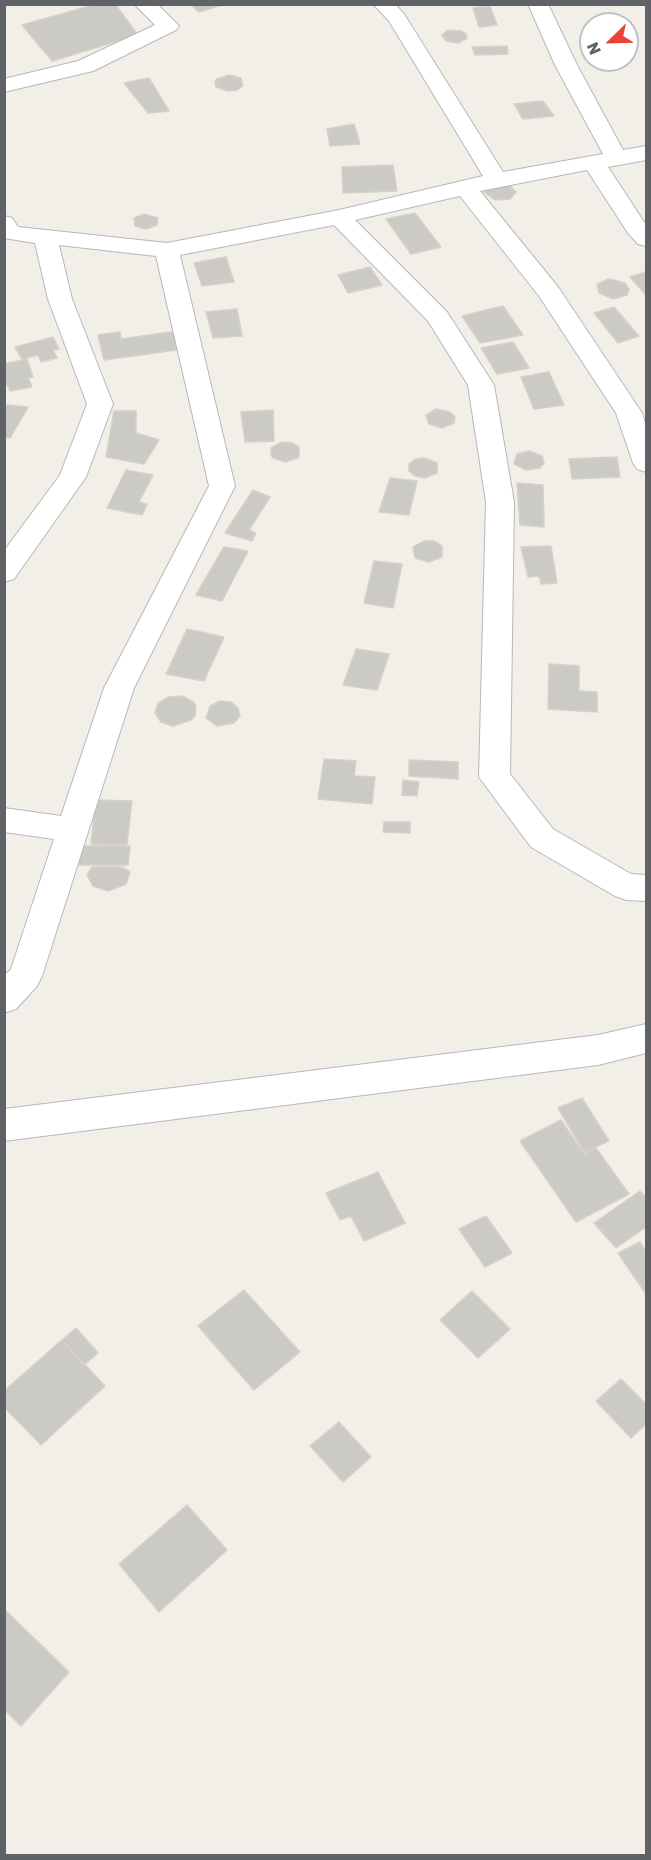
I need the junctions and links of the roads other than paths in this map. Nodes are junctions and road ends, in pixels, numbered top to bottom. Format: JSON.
{"nodes":[{"id":1,"x":144,"y":4,"type":"edge"},
{"id":2,"x":383,"y":4,"type":"edge"},
{"id":3,"x":538,"y":4,"type":"edge"},
{"id":4,"x":4,"y":86,"type":"edge"},
{"id":5,"x":646,"y":153,"type":"edge"},
{"id":6,"x":605,"y":160,"type":"junction"},
{"id":7,"x":497,"y":180,"type":"junction"},
{"id":8,"x":466,"y":188,"type":"junction"},
{"id":9,"x":339,"y":217,"type":"junction"},
{"id":10,"x":4,"y":224,"type":"edge"},
{"id":11,"x":45,"y":236,"type":"junction"},
{"id":12,"x":646,"y":239,"type":"edge"},
{"id":13,"x":167,"y":249,"type":"junction"},
{"id":14,"x":646,"y":464,"type":"edge"},
{"id":15,"x":4,"y":572,"type":"edge"},
{"id":16,"x":4,"y":820,"type":"edge"},
{"id":17,"x":73,"y":830,"type":"junction"},
{"id":18,"x":646,"y":888,"type":"edge"},
{"id":19,"x":4,"y":999,"type":"edge"},
{"id":20,"x":646,"y":1039,"type":"edge"},
{"id":21,"x":4,"y":1125,"type":"edge"}],
"edges":[{"from":1,"to":4,"type":"street"},
{"from":2,"to":7,"type":"street"},
{"from":3,"to":6,"type":"street"},
{"from":5,"to":6,"type":"street"},
{"from":6,"to":7,"type":"street"},
{"from":6,"to":12,"type":"street"},
{"from":7,"to":8,"type":"street"},
{"from":8,"to":9,"type":"street"},
{"from":8,"to":14,"type":"street"},
{"from":9,"to":13,"type":"street"},
{"from":9,"to":18,"type":"street"},
{"from":10,"to":11,"type":"street"},
{"from":11,"to":13,"type":"street"},
{"from":11,"to":15,"type":"street"},
{"from":13,"to":17,"type":"street"},
{"from":16,"to":17,"type":"street"},
{"from":17,"to":19,"type":"street"},
{"from":20,"to":21,"type":"street"}]}
